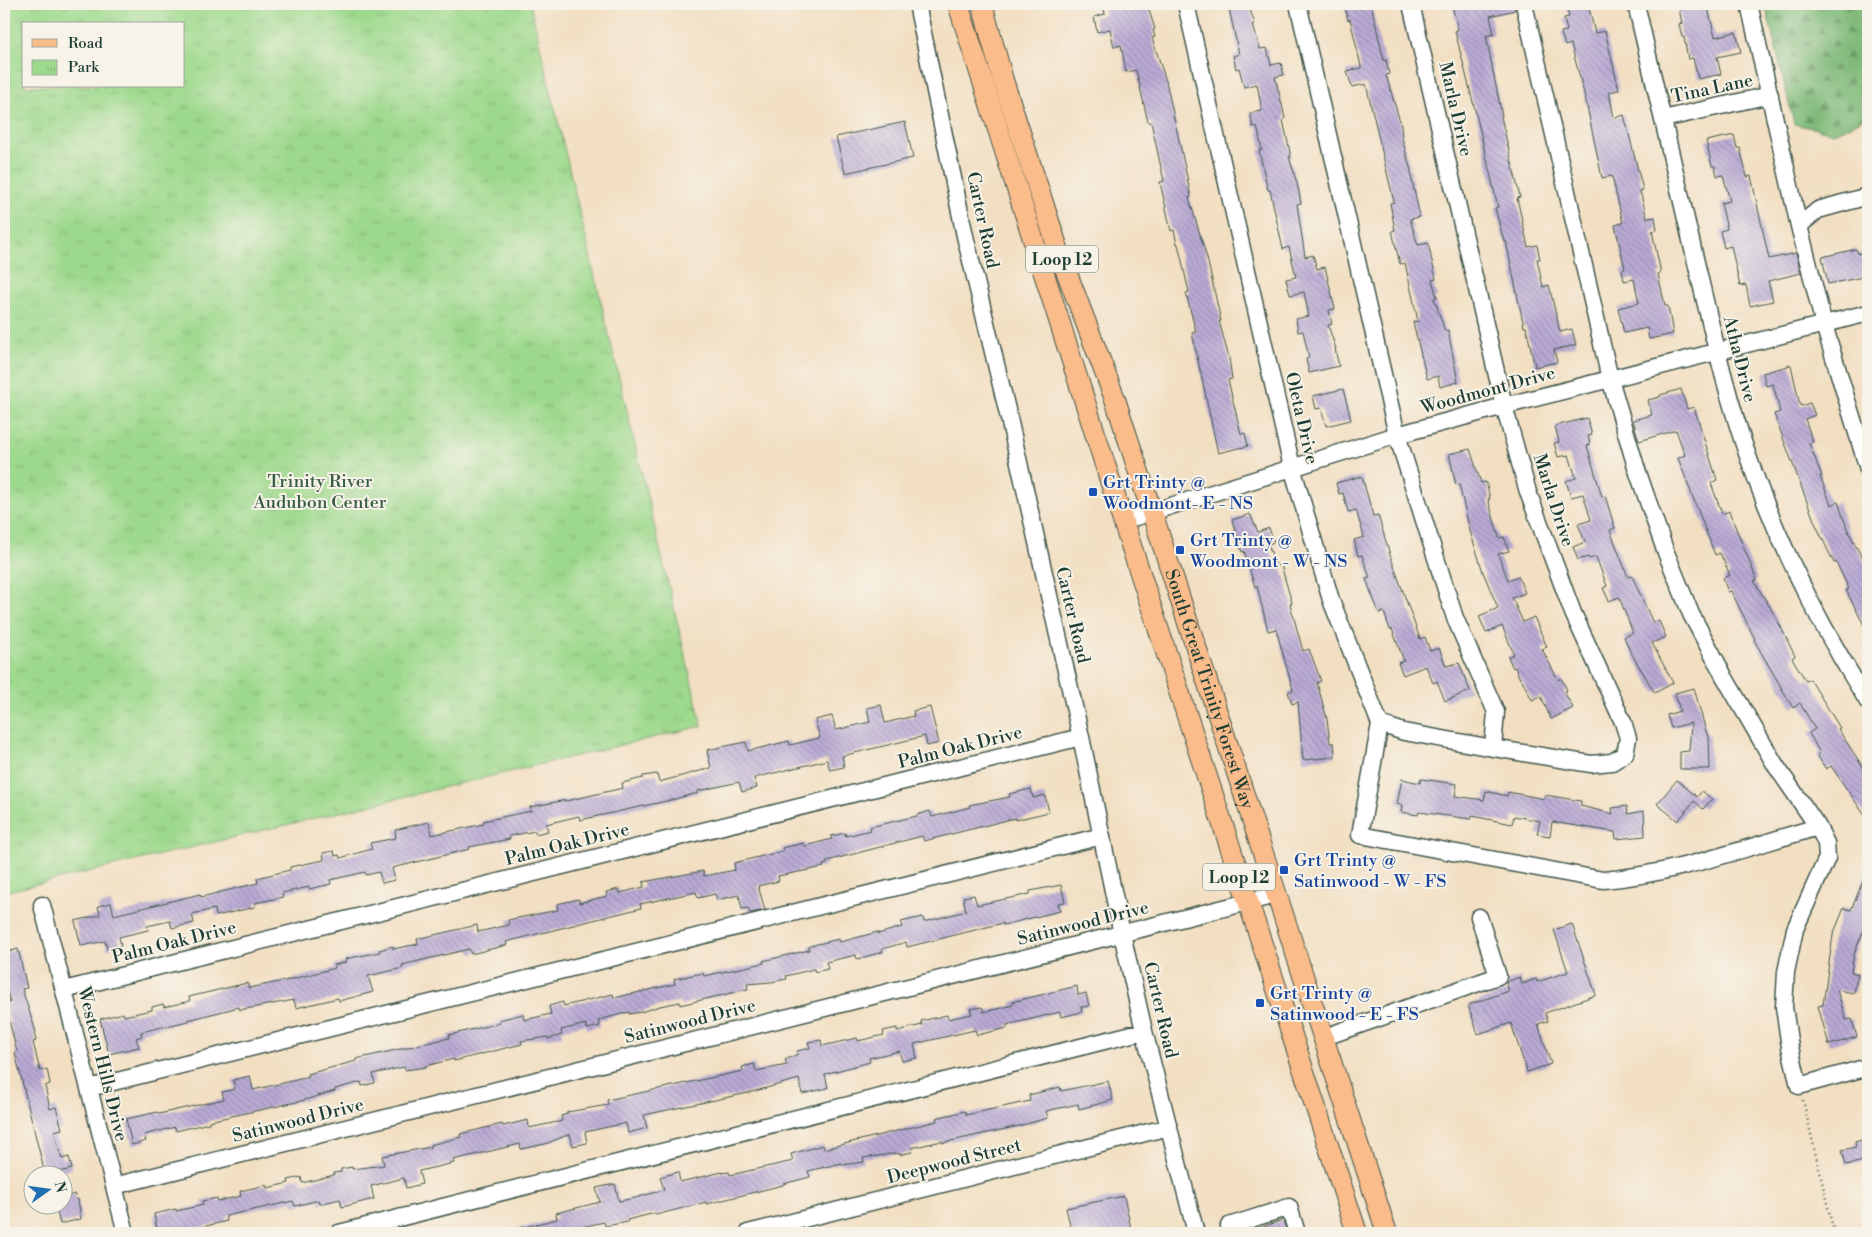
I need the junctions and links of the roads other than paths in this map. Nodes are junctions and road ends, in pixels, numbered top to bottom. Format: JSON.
{"nodes":[{"id":1,"x":918,"y":4,"type":"edge"},
{"id":2,"x":958,"y":4,"type":"edge"},
{"id":3,"x":982,"y":4,"type":"edge"},
{"id":4,"x":1186,"y":4,"type":"edge"},
{"id":5,"x":1298,"y":4,"type":"edge"},
{"id":6,"x":1411,"y":4,"type":"edge"},
{"id":7,"x":1524,"y":4,"type":"edge"},
{"id":8,"x":1636,"y":4,"type":"edge"},
{"id":9,"x":1749,"y":4,"type":"edge"},
{"id":10,"x":1770,"y":96,"type":"junction"},
{"id":11,"x":1663,"y":119,"type":"junction"},
{"id":12,"x":1868,"y":196,"type":"edge"},
{"id":13,"x":1798,"y":226,"type":"junction"},
{"id":14,"x":1868,"y":313,"type":"edge"},
{"id":15,"x":1824,"y":325,"type":"junction"},
{"id":16,"x":1717,"y":351,"type":"junction"},
{"id":17,"x":1610,"y":379,"type":"junction"},
{"id":18,"x":1504,"y":406,"type":"junction"},
{"id":19,"x":1397,"y":435,"type":"junction"},
{"id":20,"x":1292,"y":467,"type":"junction"},
{"id":21,"x":1868,"y":469,"type":"edge"},
{"id":22,"x":1151,"y":512,"type":"junction"},
{"id":23,"x":1123,"y":521,"type":"junction"},
{"id":24,"x":1868,"y":702,"type":"edge"},
{"id":25,"x":1380,"y":724,"type":"junction"},
{"id":26,"x":1081,"y":737,"type":"junction"},
{"id":27,"x":1493,"y":748,"type":"junction"},
{"id":28,"x":1818,"y":827,"type":"junction"},
{"id":29,"x":1102,"y":836,"type":"junction"},
{"id":30,"x":1276,"y":895,"type":"junction"},
{"id":31,"x":1248,"y":902,"type":"junction"},
{"id":32,"x":42,"y":905,"type":"dead end"},
{"id":33,"x":1479,"y":916,"type":"dead end"},
{"id":34,"x":1122,"y":934,"type":"junction"},
{"id":35,"x":64,"y":990,"type":"junction"},
{"id":36,"x":1144,"y":1031,"type":"junction"},
{"id":37,"x":1322,"y":1038,"type":"junction"},
{"id":38,"x":1868,"y":1067,"type":"edge"},
{"id":39,"x":89,"y":1088,"type":"junction"},
{"id":40,"x":1169,"y":1127,"type":"junction"},
{"id":41,"x":114,"y":1186,"type":"junction"},
{"id":42,"x":1229,"y":1226,"type":"dead end"},
{"id":43,"x":126,"y":1233,"type":"edge"},
{"id":44,"x":339,"y":1233,"type":"edge"},
{"id":45,"x":748,"y":1233,"type":"edge"},
{"id":46,"x":1196,"y":1233,"type":"edge"},
{"id":47,"x":1297,"y":1233,"type":"edge"},
{"id":48,"x":1357,"y":1233,"type":"edge"},
{"id":49,"x":1387,"y":1233,"type":"edge"}],
"edges":[{"from":1,"to":26,"type":"street","name":"Carter Road"},
{"from":2,"to":23,"type":"main road","name":"South Great Trinity Forest Way","number":"Loop 12"},
{"from":3,"to":22,"type":"main road","name":"South Great Trinity Forest Way","number":"Loop 12"},
{"from":4,"to":20,"type":"street","name":"Oleta Drive"},
{"from":5,"to":19,"type":"street"},
{"from":6,"to":18,"type":"street","name":"Marla Drive"},
{"from":7,"to":17,"type":"street"},
{"from":8,"to":11,"type":"street","name":"Atha Drive"},
{"from":9,"to":10,"type":"street"},
{"from":10,"to":11,"type":"street","name":"Tina Lane"},
{"from":10,"to":13,"type":"street"},
{"from":11,"to":16,"type":"street","name":"Atha Drive"},
{"from":12,"to":13,"type":"street"},
{"from":13,"to":15,"type":"street"},
{"from":14,"to":15,"type":"street","name":"Woodmont Drive"},
{"from":15,"to":16,"type":"street","name":"Woodmont Drive"},
{"from":15,"to":21,"type":"street"},
{"from":16,"to":17,"type":"street","name":"Woodmont Drive"},
{"from":16,"to":24,"type":"street","name":"Atha Drive"},
{"from":17,"to":18,"type":"street","name":"Woodmont Drive"},
{"from":17,"to":28,"type":"street"},
{"from":18,"to":19,"type":"street","name":"Woodmont Drive"},
{"from":18,"to":27,"type":"street","name":"Marla Drive"},
{"from":19,"to":20,"type":"street","name":"Woodmont Drive"},
{"from":19,"to":27,"type":"street"},
{"from":20,"to":22,"type":"street","name":"Woodmont Drive"},
{"from":20,"to":25,"type":"street","name":"Oleta Drive"},
{"from":22,"to":23,"type":"street","name":"Woodmont Drive"},
{"from":22,"to":30,"type":"main road","name":"South Great Trinity Forest Way","number":"Loop 12"},
{"from":23,"to":31,"type":"main road","name":"South Great Trinity Forest Way","number":"Loop 12"},
{"from":25,"to":27,"type":"street","name":"Marla Drive"},
{"from":25,"to":28,"type":"street"},
{"from":26,"to":29,"type":"street","name":"Carter Road"},
{"from":26,"to":35,"type":"street","name":"Palm Oak Drive"},
{"from":28,"to":38,"type":"street"},
{"from":29,"to":34,"type":"street","name":"Carter Road"},
{"from":29,"to":39,"type":"street"},
{"from":30,"to":31,"type":"street","name":"Satinwood Drive"},
{"from":30,"to":37,"type":"main road","name":"South Great Trinity Forest Way","number":"Loop 12"},
{"from":31,"to":34,"type":"street","name":"Satinwood Drive"},
{"from":31,"to":48,"type":"main road","name":"South Great Trinity Forest Way","number":"Loop 12"},
{"from":32,"to":35,"type":"street","name":"Western Hills Drive"},
{"from":33,"to":37,"type":"street"},
{"from":34,"to":36,"type":"street","name":"Carter Road"},
{"from":34,"to":41,"type":"street","name":"Satinwood Drive"},
{"from":35,"to":39,"type":"street","name":"Western Hills Drive"},
{"from":36,"to":40,"type":"street","name":"Carter Road"},
{"from":36,"to":44,"type":"street"},
{"from":37,"to":49,"type":"main road","name":"South Great Trinity Forest Way","number":"Loop 12"},
{"from":39,"to":41,"type":"street","name":"Western Hills Drive"},
{"from":40,"to":45,"type":"street","name":"Deepwood Street"},
{"from":40,"to":46,"type":"street","name":"Carter Road"},
{"from":41,"to":43,"type":"street","name":"Western Hills Drive"},
{"from":42,"to":47,"type":"street"}]}
